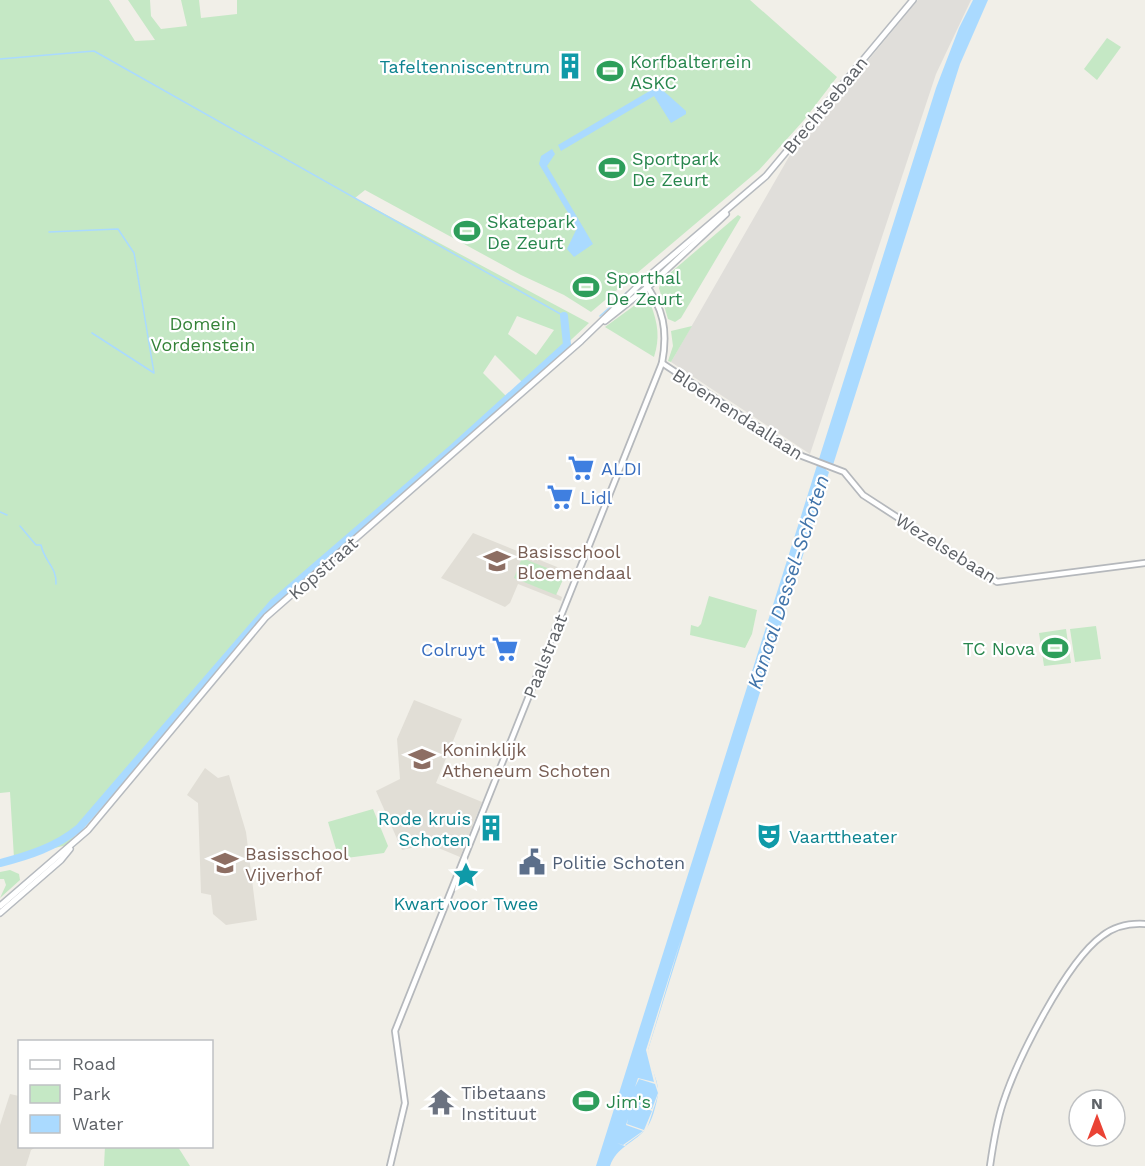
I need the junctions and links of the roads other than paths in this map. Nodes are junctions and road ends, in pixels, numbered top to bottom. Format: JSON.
{"nodes":[{"id":1,"x":913,"y":0,"type":"edge"},
{"id":2,"x":734,"y":205,"type":"junction"},
{"id":3,"x":643,"y":281,"type":"junction"},
{"id":4,"x":648,"y":287,"type":"junction"},
{"id":5,"x":598,"y":325,"type":"junction"},
{"id":6,"x":662,"y":363,"type":"junction"},
{"id":7,"x":834,"y":468,"type":"joint"},
{"id":8,"x":1145,"y":563,"type":"edge"},
{"id":9,"x":77,"y":840,"type":"junction"},
{"id":10,"x":0,"y":906,"type":"edge"},
{"id":11,"x":0,"y":913,"type":"edge"},
{"id":12,"x":1145,"y":924,"type":"edge"},
{"id":13,"x":390,"y":1166,"type":"edge"},
{"id":14,"x":990,"y":1166,"type":"edge"}],
"edges":[{"from":1,"to":2,"type":"main road","name":"Brechtsebaan"},
{"from":2,"to":3,"type":"main road","name":"Brechtsebaan"},
{"from":2,"to":4,"type":"main road","name":"Brechtsebaan"},
{"from":3,"to":4,"type":"street","name":"Paalstraat"},
{"from":3,"to":5,"type":"main road","name":"Kopstraat"},
{"from":4,"to":5,"type":"main road","name":"Kopstraat"},
{"from":4,"to":6,"type":"street","name":"Paalstraat"},
{"from":5,"to":9,"type":"main road","name":"Kopstraat"},
{"from":6,"to":7,"type":"street","name":"Bloemendaallaan"},
{"from":6,"to":13,"type":"street","name":"Paalstraat"},
{"from":7,"to":8,"type":"street","name":"Wezelsebaan"},
{"from":9,"to":10,"type":"main road"},
{"from":9,"to":11,"type":"main road"},
{"from":12,"to":14,"type":"street"}]}
